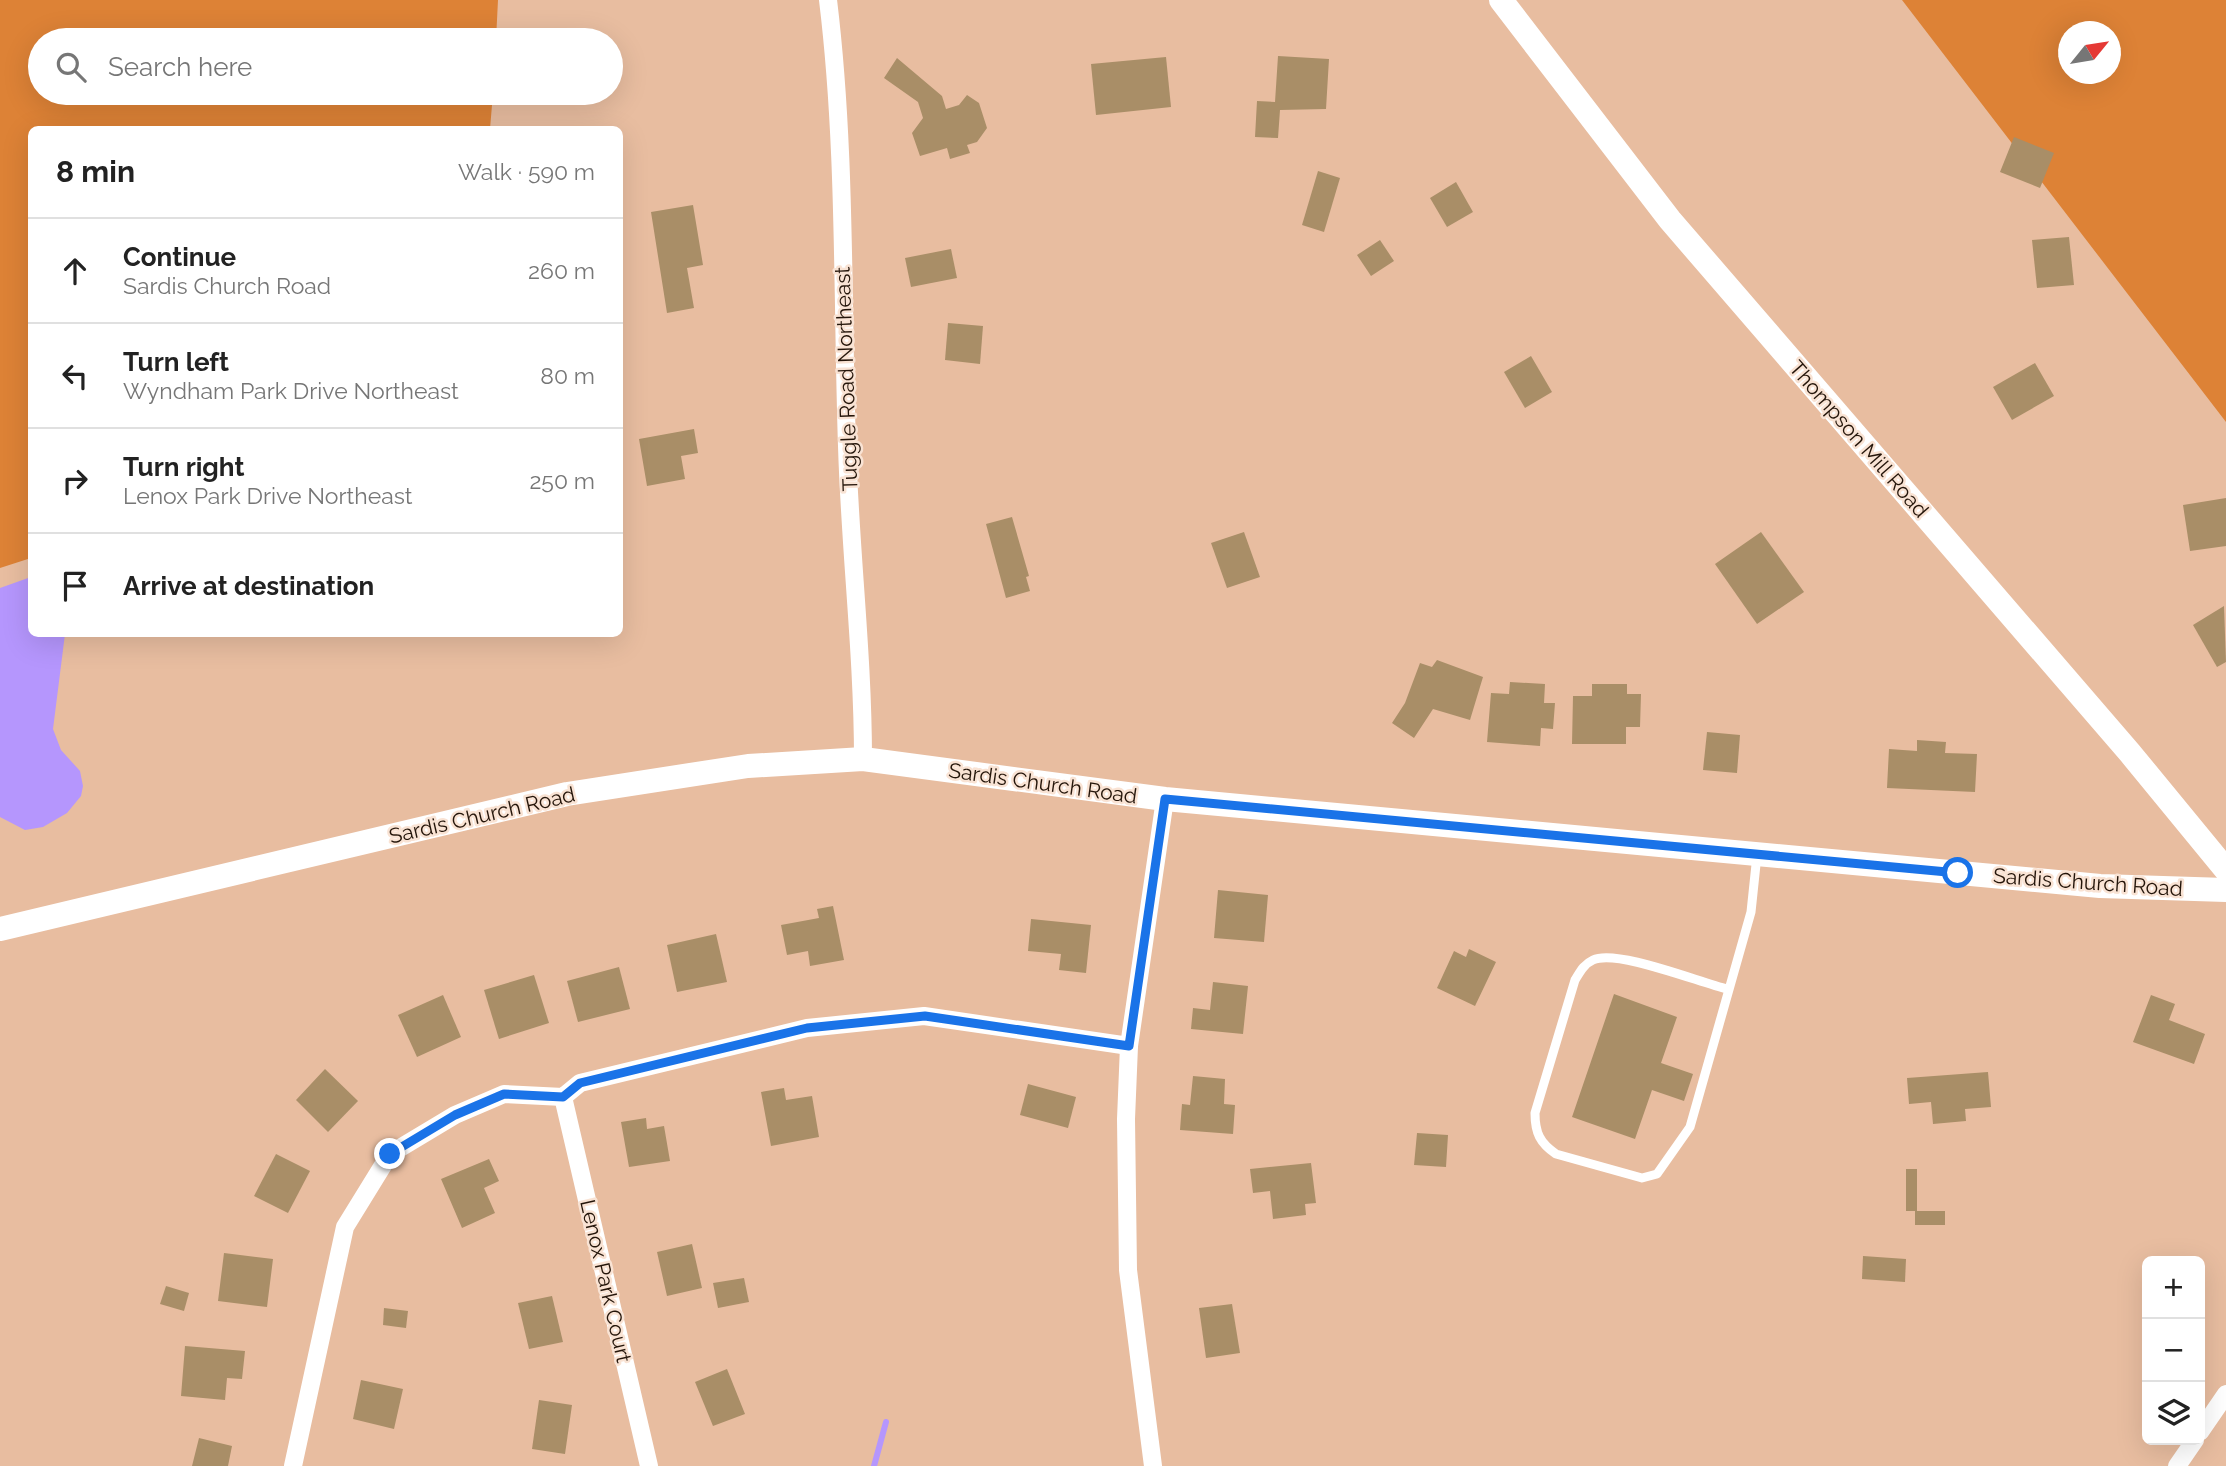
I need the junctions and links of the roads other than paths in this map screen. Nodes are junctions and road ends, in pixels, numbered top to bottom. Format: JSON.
{"nodes":[{"id":1,"x":828,"y":0,"type":"edge"},
{"id":2,"x":1501,"y":0,"type":"edge"},
{"id":3,"x":863,"y":759,"type":"junction"},
{"id":4,"x":1165,"y":799,"type":"junction"},
{"id":5,"x":1757,"y":853,"type":"junction"},
{"id":6,"x":2226,"y":870,"type":"edge"},
{"id":7,"x":2226,"y":890,"type":"edge"},
{"id":8,"x":0,"y":929,"type":"edge"},
{"id":9,"x":1727,"y":989,"type":"junction"},
{"id":10,"x":1129,"y":1046,"type":"junction"},
{"id":11,"x":563,"y":1097,"type":"junction"},
{"id":12,"x":2226,"y":1394,"type":"edge"},
{"id":13,"x":2205,"y":1425,"type":"edge"},
{"id":14,"x":2192,"y":1445,"type":"edge"},
{"id":15,"x":293,"y":1466,"type":"edge"},
{"id":16,"x":649,"y":1466,"type":"edge"},
{"id":17,"x":1153,"y":1466,"type":"edge"},
{"id":18,"x":2177,"y":1466,"type":"edge"}],
"edges":[{"from":1,"to":3,"type":"street","name":"Tuggle Road Northeast"},
{"from":2,"to":6,"type":"street","name":"Thompson Mill Road"},
{"from":3,"to":4,"type":"street","name":"Sardis Church Road"},
{"from":3,"to":8,"type":"street","name":"Sardis Church Road"},
{"from":4,"to":5,"type":"street","name":"Sardis Church Road"},
{"from":4,"to":10,"type":"street"},
{"from":5,"to":7,"type":"street","name":"Sardis Church Road"},
{"from":5,"to":9,"type":"lane"},
{"from":9,"to":9,"type":"lane"},
{"from":10,"to":11,"type":"street"},
{"from":10,"to":17,"type":"street"},
{"from":11,"to":15,"type":"street"},
{"from":11,"to":16,"type":"street","name":"Lenox Park Court"},
{"from":12,"to":13,"type":"street"},
{"from":14,"to":18,"type":"street"}]}
